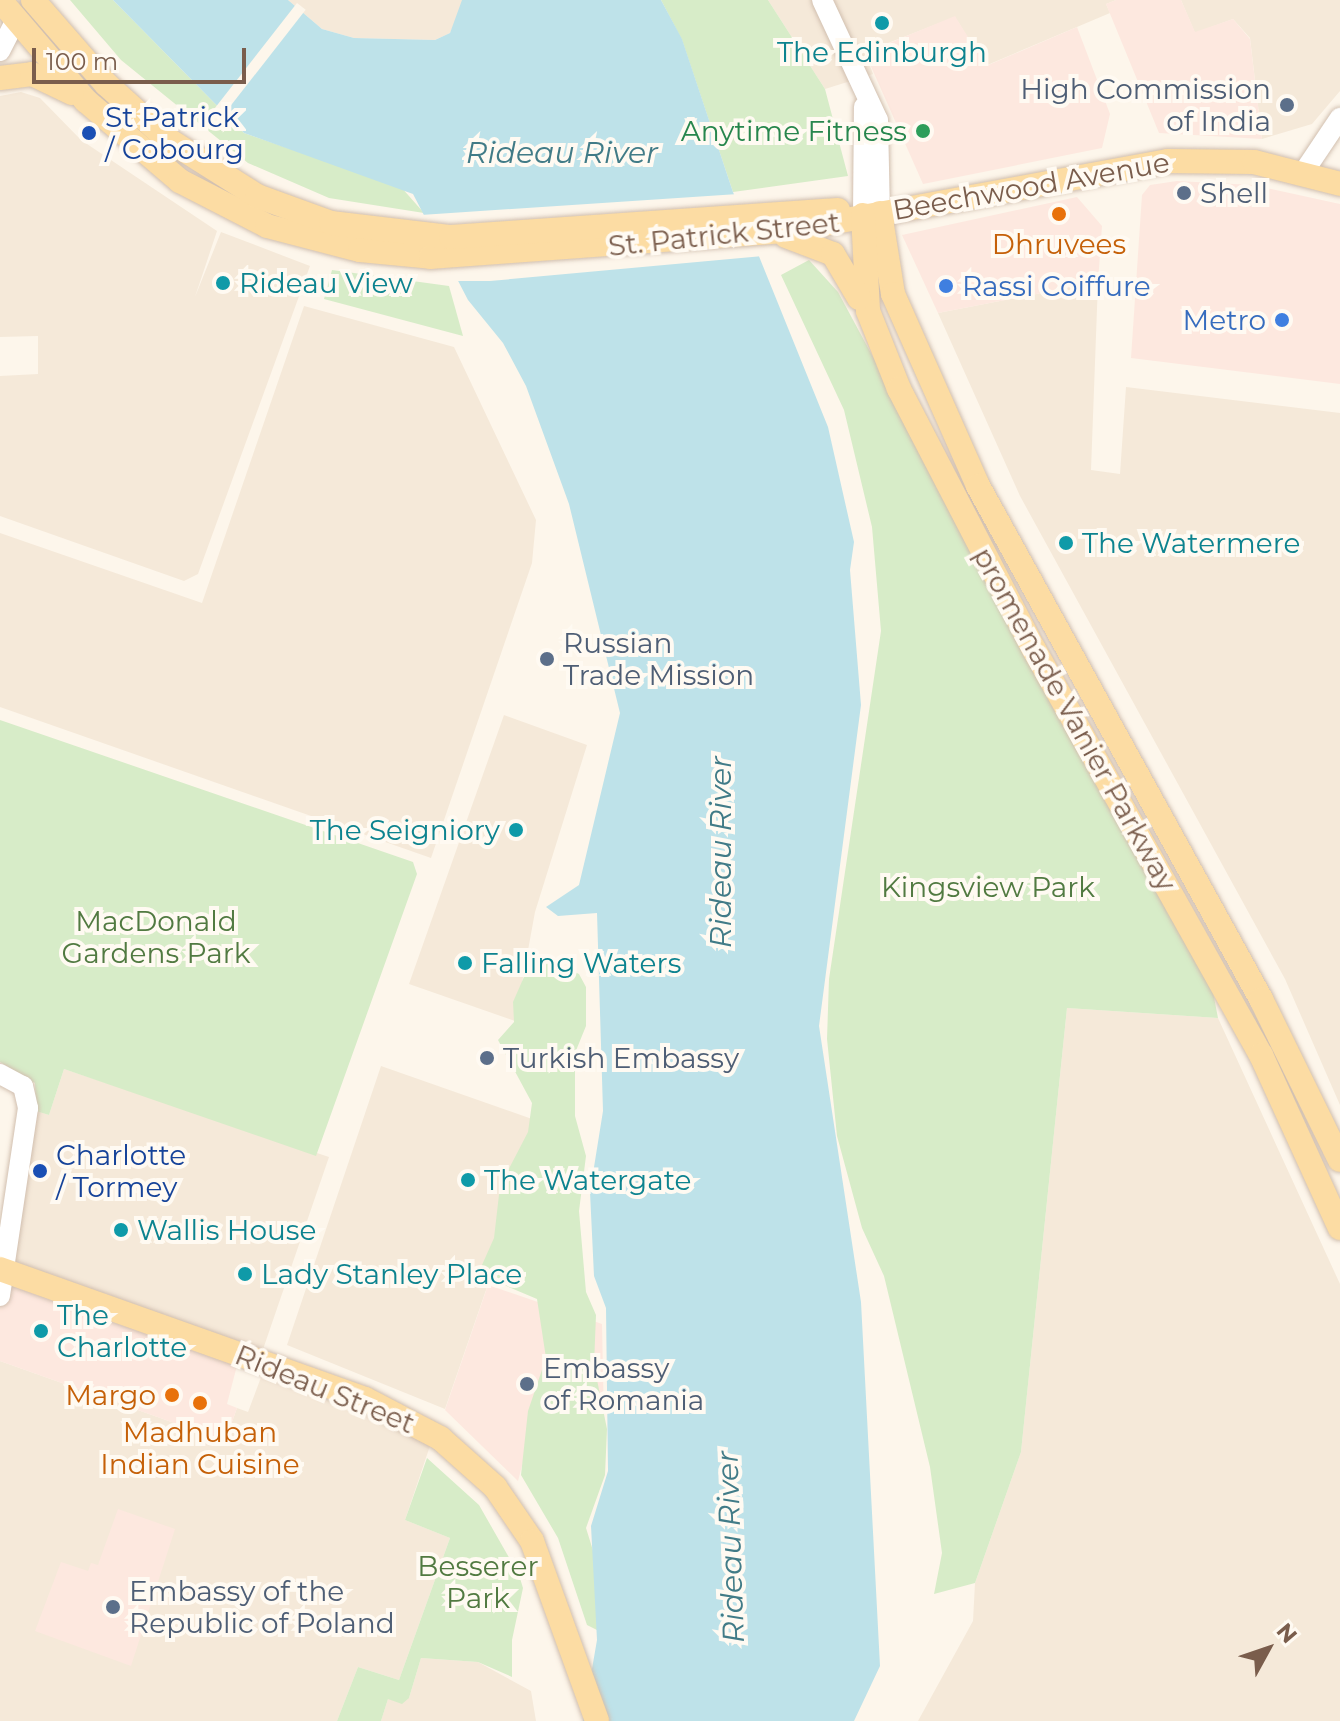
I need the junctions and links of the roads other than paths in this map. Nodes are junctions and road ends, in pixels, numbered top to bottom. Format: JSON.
{"nodes":[{"id":1,"x":33,"y":0,"type":"edge"},
{"id":2,"x":822,"y":0,"type":"edge"},
{"id":3,"x":5,"y":16,"type":"edge"},
{"id":4,"x":0,"y":51,"type":"edge"},
{"id":5,"x":0,"y":78,"type":"edge"},
{"id":6,"x":86,"y":101,"type":"junction"},
{"id":7,"x":1340,"y":118,"type":"edge"},
{"id":8,"x":1305,"y":170,"type":"junction"},
{"id":9,"x":1340,"y":184,"type":"edge"},
{"id":10,"x":872,"y":214,"type":"junction"},
{"id":11,"x":764,"y":223,"type":"junction"},
{"id":12,"x":428,"y":248,"type":"junction"},
{"id":13,"x":873,"y":334,"type":"junction"},
{"id":14,"x":0,"y":1074,"type":"edge"},
{"id":15,"x":1340,"y":1160,"type":"edge"},
{"id":16,"x":1336,"y":1219,"type":"edge"},
{"id":17,"x":4,"y":1271,"type":"edge"},
{"id":18,"x":0,"y":1296,"type":"edge"},
{"id":19,"x":597,"y":1721,"type":"edge"}],
"edges":[{"from":1,"to":12,"type":"main road","name":"St. Patrick Street"},
{"from":2,"to":10,"type":"street"},
{"from":3,"to":4,"type":"street"},
{"from":3,"to":6,"type":"main road","name":"St. Patrick Street"},
{"from":5,"to":6,"type":"main road"},
{"from":6,"to":12,"type":"main road","name":"St. Patrick Street"},
{"from":7,"to":8,"type":"street"},
{"from":8,"to":9,"type":"main road","name":"Beechwood Avenue"},
{"from":8,"to":10,"type":"main road","name":"Beechwood Avenue"},
{"from":10,"to":11,"type":"main road","name":"St. Patrick Street"},
{"from":10,"to":13,"type":"main road","name":"promenade Vanier Parkway"},
{"from":10,"to":15,"type":"main road","name":"promenade Vanier Parkway"},
{"from":11,"to":12,"type":"main road","name":"St. Patrick Street"},
{"from":11,"to":13,"type":"main road"},
{"from":13,"to":16,"type":"main road","name":"promenade Vanier Parkway"},
{"from":14,"to":17,"type":"street"},
{"from":17,"to":18,"type":"street"},
{"from":17,"to":19,"type":"main road","name":"Rideau Street"}]}
